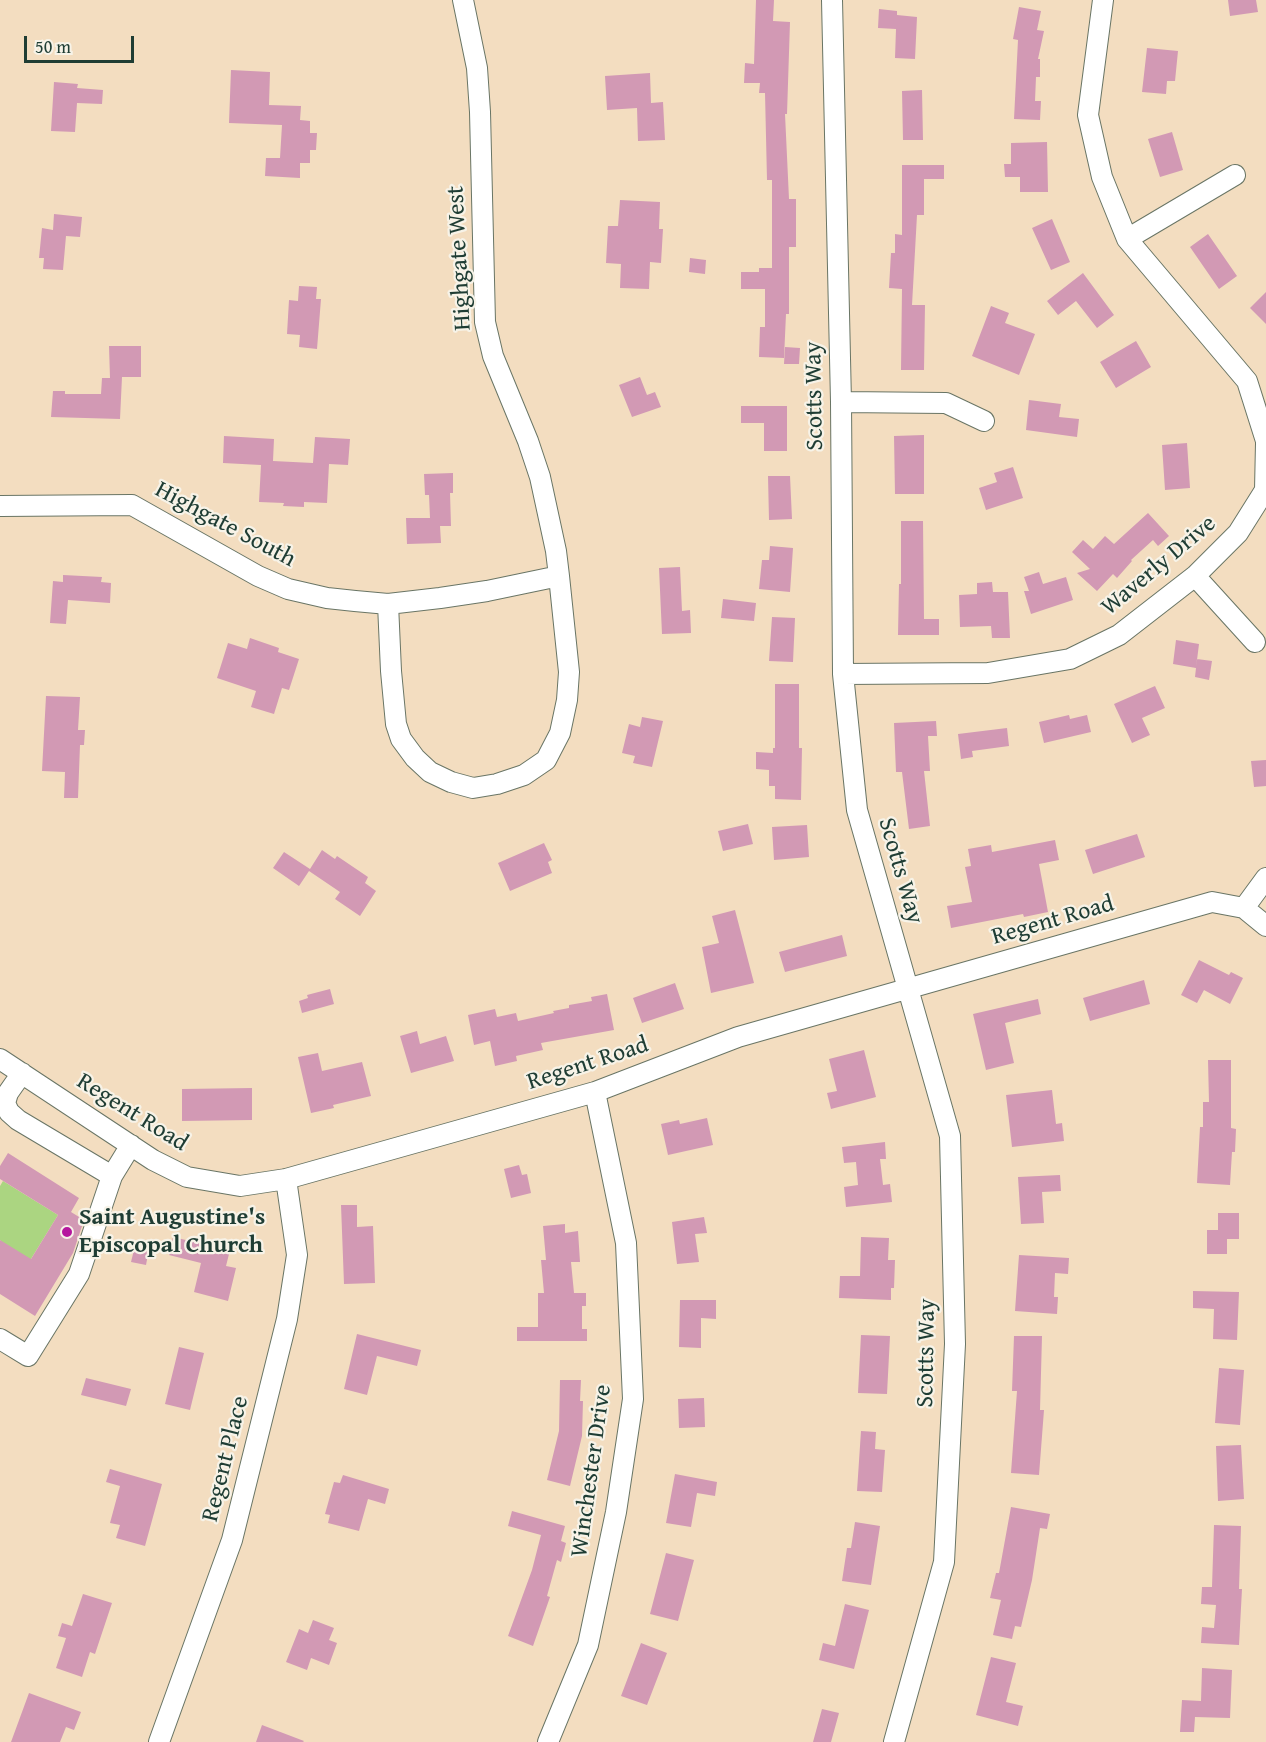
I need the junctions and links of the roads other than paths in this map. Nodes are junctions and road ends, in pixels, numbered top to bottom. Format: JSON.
{"nodes":[{"id":1,"x":463,"y":0,"type":"edge"},
{"id":2,"x":832,"y":0,"type":"edge"},
{"id":3,"x":1103,"y":0,"type":"edge"},
{"id":4,"x":1235,"y":175,"type":"dead end"},
{"id":5,"x":1127,"y":239,"type":"junction"},
{"id":6,"x":841,"y":402,"type":"junction"},
{"id":7,"x":984,"y":421,"type":"dead end"},
{"id":8,"x":1266,"y":442,"type":"edge"},
{"id":9,"x":0,"y":506,"type":"edge"},
{"id":10,"x":559,"y":576,"type":"junction"},
{"id":11,"x":1195,"y":576,"type":"junction"},
{"id":12,"x":388,"y":604,"type":"junction"},
{"id":13,"x":1255,"y":642,"type":"dead end"},
{"id":14,"x":843,"y":674,"type":"junction"},
{"id":15,"x":1266,"y":878,"type":"edge"},
{"id":16,"x":1244,"y":908,"type":"junction"},
{"id":17,"x":1266,"y":926,"type":"edge"},
{"id":18,"x":907,"y":989,"type":"junction"},
{"id":19,"x":0,"y":1059,"type":"edge"},
{"id":20,"x":22,"y":1073,"type":"junction"},
{"id":21,"x":595,"y":1092,"type":"junction"},
{"id":22,"x":131,"y":1145,"type":"junction"},
{"id":23,"x":112,"y":1176,"type":"junction"},
{"id":24,"x":286,"y":1179,"type":"junction"},
{"id":25,"x":0,"y":1339,"type":"edge"},
{"id":26,"x":159,"y":1742,"type":"edge"},
{"id":27,"x":548,"y":1742,"type":"edge"},
{"id":28,"x":894,"y":1742,"type":"edge"}],
"edges":[{"from":1,"to":10,"type":"street","name":"Highgate West"},
{"from":2,"to":6,"type":"street","name":"Scotts Way"},
{"from":3,"to":5,"type":"street","name":"Waverly Drive"},
{"from":4,"to":5,"type":"street"},
{"from":5,"to":8,"type":"street","name":"Waverly Drive"},
{"from":6,"to":7,"type":"street"},
{"from":6,"to":14,"type":"street","name":"Scotts Way"},
{"from":8,"to":11,"type":"street","name":"Waverly Drive"},
{"from":9,"to":12,"type":"street","name":"Highgate South"},
{"from":10,"to":12,"type":"street"},
{"from":10,"to":12,"type":"street"},
{"from":11,"to":13,"type":"street"},
{"from":11,"to":14,"type":"street","name":"Waverly Drive"},
{"from":14,"to":18,"type":"street","name":"Scotts Way"},
{"from":15,"to":16,"type":"street"},
{"from":16,"to":17,"type":"street"},
{"from":16,"to":18,"type":"street","name":"Regent Road"},
{"from":18,"to":21,"type":"street","name":"Regent Road"},
{"from":18,"to":28,"type":"street","name":"Scotts Way"},
{"from":19,"to":20,"type":"street","name":"Regent Road"},
{"from":20,"to":22,"type":"street","name":"Regent Road"},
{"from":20,"to":23,"type":"street"},
{"from":21,"to":24,"type":"street","name":"Regent Road"},
{"from":21,"to":27,"type":"street","name":"Winchester Drive"},
{"from":22,"to":23,"type":"street"},
{"from":22,"to":24,"type":"street","name":"Regent Road"},
{"from":23,"to":25,"type":"street"},
{"from":24,"to":26,"type":"street","name":"Regent Place"}]}
